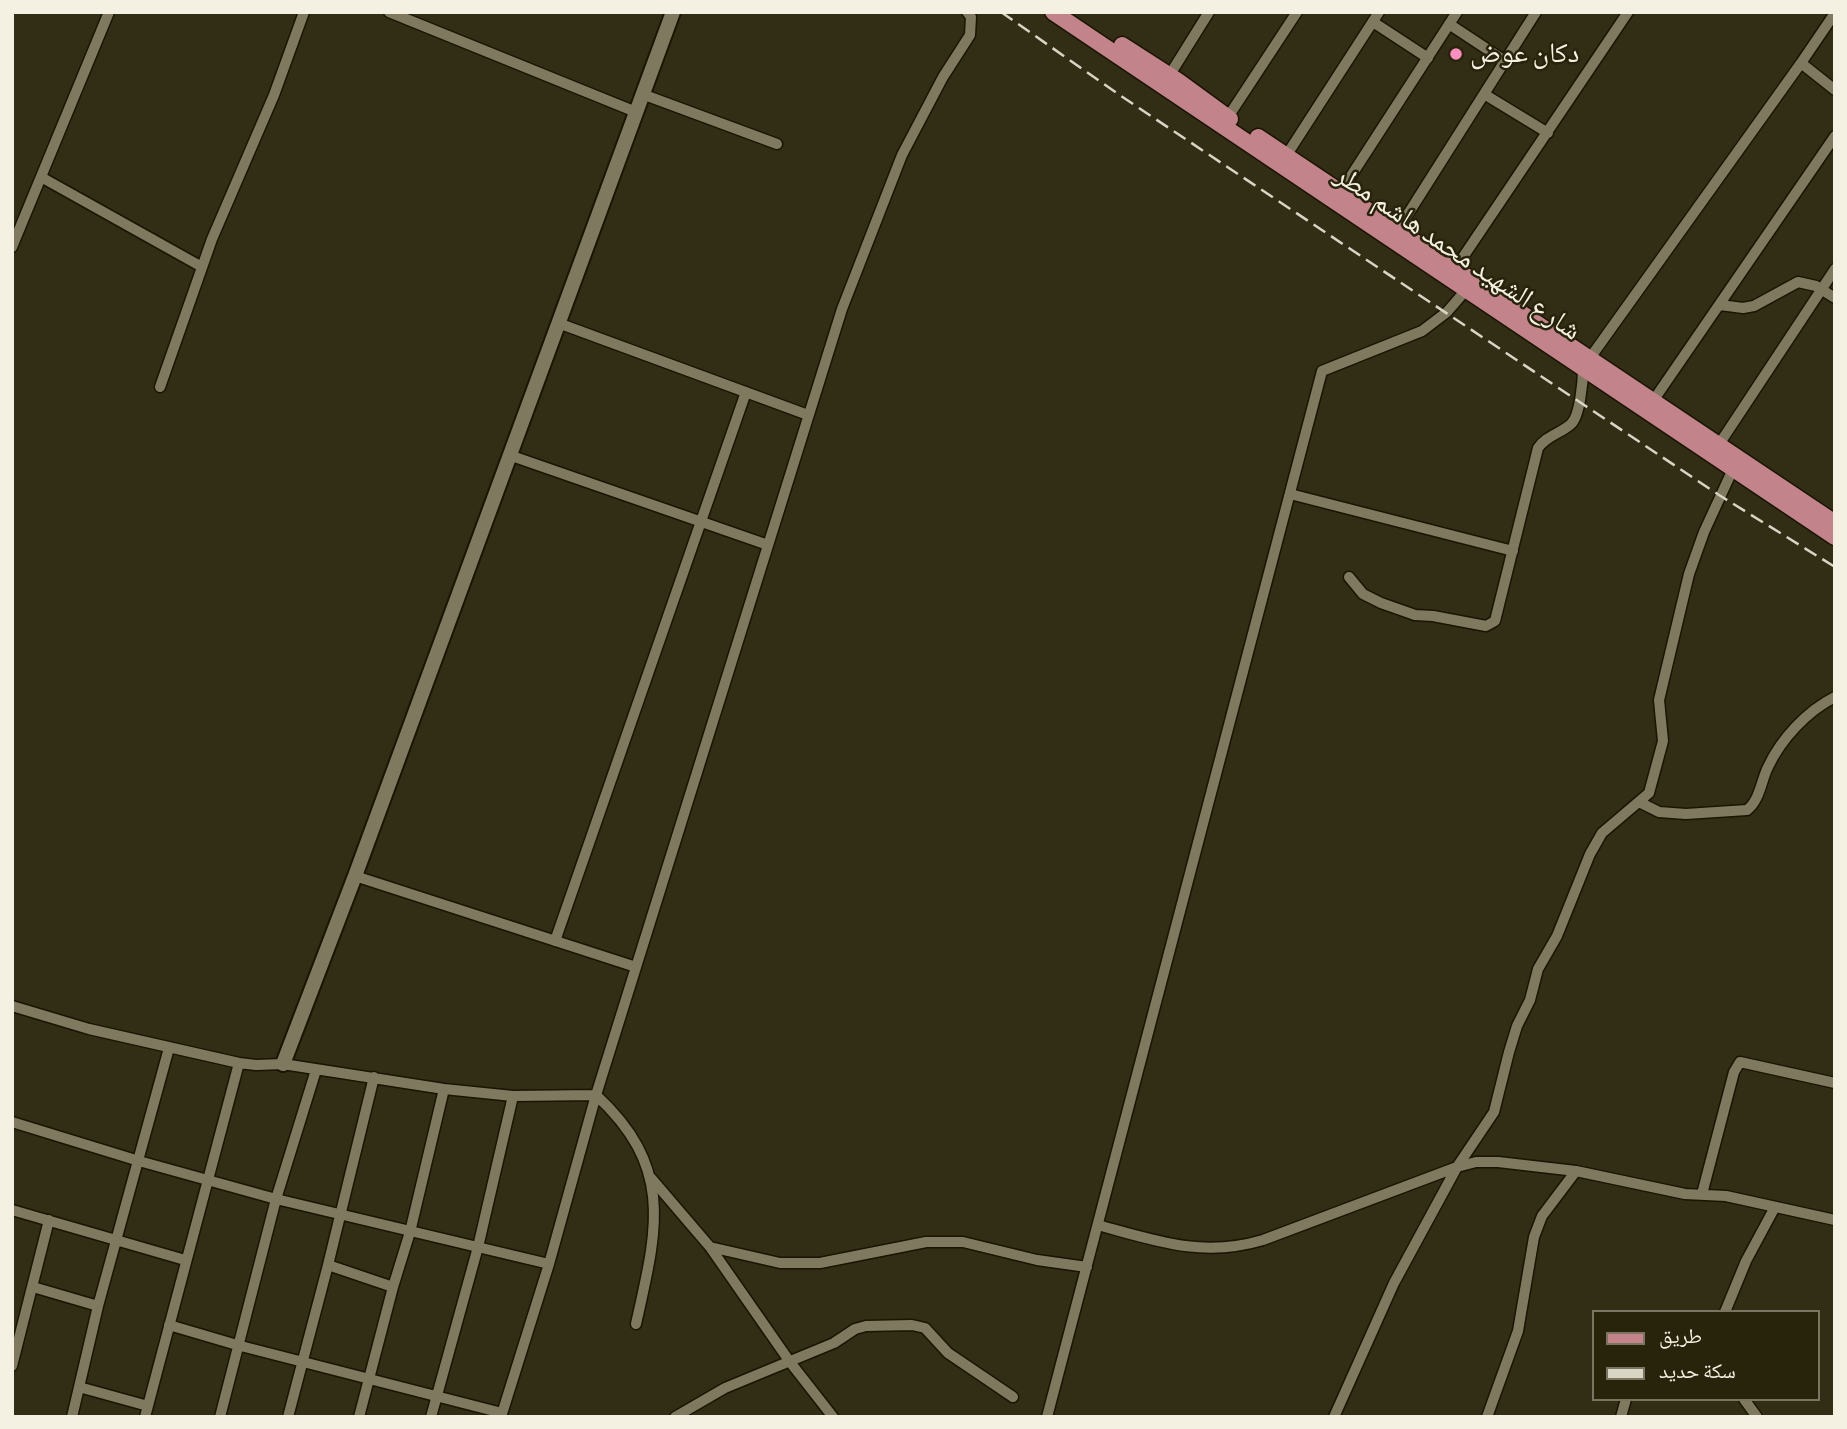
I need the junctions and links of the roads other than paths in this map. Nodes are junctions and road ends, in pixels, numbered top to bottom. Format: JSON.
{"nodes":[{"id":1,"x":109,"y":12,"type":"edge"},
{"id":2,"x":304,"y":12,"type":"edge"},
{"id":3,"x":388,"y":12,"type":"edge"},
{"id":4,"x":673,"y":12,"type":"edge"},
{"id":5,"x":967,"y":12,"type":"edge"},
{"id":6,"x":1053,"y":12,"type":"edge"},
{"id":7,"x":1071,"y":12,"type":"edge"},
{"id":8,"x":1209,"y":12,"type":"edge"},
{"id":9,"x":1297,"y":12,"type":"edge"},
{"id":10,"x":1379,"y":12,"type":"edge"},
{"id":11,"x":1457,"y":12,"type":"edge"},
{"id":12,"x":1536,"y":12,"type":"edge"},
{"id":13,"x":1628,"y":12,"type":"edge"},
{"id":14,"x":1835,"y":13,"type":"edge"},
{"id":15,"x":1373,"y":22,"type":"junction"},
{"id":16,"x":1449,"y":23,"type":"junction"},
{"id":17,"x":1428,"y":58,"type":"junction"},
{"id":18,"x":1505,"y":61,"type":"junction"},
{"id":19,"x":1801,"y":63,"type":"junction"},
{"id":20,"x":1169,"y":76,"type":"junction"},
{"id":21,"x":1835,"y":90,"type":"edge"},
{"id":22,"x":642,"y":94,"type":"junction"},
{"id":23,"x":1484,"y":94,"type":"junction"},
{"id":24,"x":636,"y":112,"type":"junction"},
{"id":25,"x":1228,"y":117,"type":"junction"},
{"id":26,"x":1548,"y":133,"type":"junction"},
{"id":27,"x":1835,"y":136,"type":"edge"},
{"id":28,"x":778,"y":144,"type":"dead end"},
{"id":29,"x":1286,"y":156,"type":"junction"},
{"id":30,"x":41,"y":177,"type":"junction"},
{"id":31,"x":1340,"y":193,"type":"junction"},
{"id":32,"x":1395,"y":236,"type":"junction"},
{"id":33,"x":12,"y":247,"type":"edge"},
{"id":34,"x":202,"y":267,"type":"junction"},
{"id":35,"x":1835,"y":269,"type":"edge"},
{"id":36,"x":1455,"y":270,"type":"junction"},
{"id":37,"x":1821,"y":289,"type":"junction"},
{"id":38,"x":1466,"y":290,"type":"junction"},
{"id":39,"x":1835,"y":298,"type":"edge"},
{"id":40,"x":1720,"y":305,"type":"junction"},
{"id":41,"x":558,"y":323,"type":"junction"},
{"id":42,"x":1586,"y":363,"type":"junction"},
{"id":43,"x":160,"y":387,"type":"dead end"},
{"id":44,"x":746,"y":392,"type":"junction"},
{"id":45,"x":1653,"y":401,"type":"junction"},
{"id":46,"x":808,"y":415,"type":"junction"},
{"id":47,"x":1718,"y":446,"type":"junction"},
{"id":48,"x":509,"y":455,"type":"junction"},
{"id":49,"x":1733,"y":469,"type":"junction"},
{"id":50,"x":1290,"y":494,"type":"junction"},
{"id":51,"x":701,"y":522,"type":"junction"},
{"id":52,"x":1835,"y":523,"type":"edge"},
{"id":53,"x":1835,"y":537,"type":"edge"},
{"id":54,"x":768,"y":545,"type":"junction"},
{"id":55,"x":1513,"y":551,"type":"junction"},
{"id":56,"x":1349,"y":577,"type":"dead end"},
{"id":57,"x":1835,"y":697,"type":"edge"},
{"id":58,"x":1639,"y":802,"type":"junction"},
{"id":59,"x":355,"y":876,"type":"junction"},
{"id":60,"x":555,"y":941,"type":"junction"},
{"id":61,"x":636,"y":967,"type":"junction"},
{"id":62,"x":12,"y":1006,"type":"edge"},
{"id":63,"x":169,"y":1048,"type":"junction"},
{"id":64,"x":239,"y":1063,"type":"junction"},
{"id":65,"x":283,"y":1064,"type":"junction"},
{"id":66,"x":316,"y":1070,"type":"junction"},
{"id":67,"x":374,"y":1077,"type":"junction"},
{"id":68,"x":1835,"y":1083,"type":"edge"},
{"id":69,"x":444,"y":1089,"type":"junction"},
{"id":70,"x":596,"y":1095,"type":"junction"},
{"id":71,"x":513,"y":1096,"type":"junction"},
{"id":72,"x":12,"y":1122,"type":"edge"},
{"id":73,"x":139,"y":1161,"type":"junction"},
{"id":74,"x":1457,"y":1167,"type":"junction"},
{"id":75,"x":1576,"y":1171,"type":"junction"},
{"id":76,"x":651,"y":1177,"type":"junction"},
{"id":77,"x":208,"y":1179,"type":"junction"},
{"id":78,"x":1702,"y":1194,"type":"junction"},
{"id":79,"x":276,"y":1199,"type":"junction"},
{"id":80,"x":1775,"y":1207,"type":"junction"},
{"id":81,"x":12,"y":1210,"type":"edge"},
{"id":82,"x":341,"y":1216,"type":"junction"},
{"id":83,"x":49,"y":1220,"type":"junction"},
{"id":84,"x":1835,"y":1220,"type":"edge"},
{"id":85,"x":1098,"y":1225,"type":"junction"},
{"id":86,"x":410,"y":1231,"type":"junction"},
{"id":87,"x":116,"y":1240,"type":"junction"},
{"id":88,"x":478,"y":1247,"type":"junction"},
{"id":89,"x":710,"y":1247,"type":"junction"},
{"id":90,"x":185,"y":1260,"type":"junction"},
{"id":91,"x":550,"y":1264,"type":"junction"},
{"id":92,"x":328,"y":1265,"type":"junction"},
{"id":93,"x":1087,"y":1267,"type":"junction"},
{"id":94,"x":33,"y":1287,"type":"junction"},
{"id":95,"x":393,"y":1287,"type":"junction"},
{"id":96,"x":99,"y":1306,"type":"junction"},
{"id":97,"x":1726,"y":1310,"type":"edge"},
{"id":98,"x":636,"y":1324,"type":"dead end"},
{"id":99,"x":169,"y":1325,"type":"junction"},
{"id":100,"x":237,"y":1345,"type":"junction"},
{"id":101,"x":302,"y":1362,"type":"junction"},
{"id":102,"x":790,"y":1362,"type":"junction"},
{"id":103,"x":12,"y":1366,"type":"edge"},
{"id":104,"x":369,"y":1378,"type":"junction"},
{"id":105,"x":79,"y":1387,"type":"junction"},
{"id":106,"x":436,"y":1397,"type":"junction"},
{"id":107,"x":1013,"y":1397,"type":"dead end"},
{"id":108,"x":1745,"y":1401,"type":"edge"},
{"id":109,"x":146,"y":1411,"type":"edge"},
{"id":110,"x":502,"y":1415,"type":"edge"},
{"id":111,"x":72,"y":1417,"type":"edge"},
{"id":112,"x":220,"y":1417,"type":"edge"},
{"id":113,"x":288,"y":1417,"type":"edge"},
{"id":114,"x":359,"y":1417,"type":"edge"},
{"id":115,"x":431,"y":1417,"type":"edge"},
{"id":116,"x":675,"y":1417,"type":"edge"},
{"id":117,"x":834,"y":1417,"type":"edge"},
{"id":118,"x":1047,"y":1417,"type":"edge"},
{"id":119,"x":1334,"y":1417,"type":"edge"},
{"id":120,"x":1487,"y":1417,"type":"edge"},
{"id":121,"x":1757,"y":1417,"type":"edge"}],
"edges":[{"from":1,"to":30,"type":"street"},
{"from":2,"to":34,"type":"street"},
{"from":3,"to":24,"type":"street"},
{"from":4,"to":22,"type":"street"},
{"from":5,"to":46,"type":"street"},
{"from":6,"to":32,"type":"main road","name":"شارع الشهيد محمد هاشم مطر"},
{"from":7,"to":20,"type":"main road","name":"شارع الشهيد محمد هاشم مطر"},
{"from":8,"to":20,"type":"street"},
{"from":9,"to":25,"type":"street"},
{"from":10,"to":15,"type":"street"},
{"from":11,"to":16,"type":"street"},
{"from":12,"to":18,"type":"street"},
{"from":13,"to":26,"type":"street"},
{"from":14,"to":19,"type":"street"},
{"from":15,"to":17,"type":"street"},
{"from":15,"to":29,"type":"street"},
{"from":16,"to":17,"type":"street"},
{"from":16,"to":18,"type":"street"},
{"from":17,"to":31,"type":"street"},
{"from":18,"to":23,"type":"street"},
{"from":19,"to":21,"type":"street"},
{"from":19,"to":42,"type":"street"},
{"from":20,"to":25,"type":"main road","name":"شارع الشهيد محمد هاشم مطر"},
{"from":22,"to":24,"type":"street"},
{"from":22,"to":28,"type":"street"},
{"from":23,"to":26,"type":"street"},
{"from":23,"to":32,"type":"street"},
{"from":24,"to":41,"type":"street"},
{"from":25,"to":29,"type":"main road","name":"شارع الشهيد محمد هاشم مطر"},
{"from":26,"to":36,"type":"street"},
{"from":27,"to":40,"type":"street"},
{"from":29,"to":31,"type":"main road","name":"شارع الشهيد محمد هاشم مطر"},
{"from":30,"to":33,"type":"street"},
{"from":30,"to":34,"type":"street"},
{"from":31,"to":32,"type":"main road","name":"شارع الشهيد محمد هاشم مطر"},
{"from":32,"to":36,"type":"main road","name":"شارع الشهيد محمد هاشم مطر"},
{"from":32,"to":38,"type":"main road","name":"شارع الشهيد محمد هاشم مطر"},
{"from":34,"to":43,"type":"street"},
{"from":35,"to":37,"type":"street"},
{"from":36,"to":42,"type":"main road","name":"شارع الشهيد محمد هاشم مطر"},
{"from":37,"to":39,"type":"street"},
{"from":37,"to":40,"type":"street"},
{"from":37,"to":47,"type":"street"},
{"from":38,"to":42,"type":"main road","name":"شارع الشهيد محمد هاشم مطر"},
{"from":38,"to":50,"type":"street"},
{"from":40,"to":45,"type":"street"},
{"from":41,"to":44,"type":"street"},
{"from":41,"to":48,"type":"street"},
{"from":42,"to":45,"type":"main road","name":"شارع الشهيد محمد هاشم مطر"},
{"from":42,"to":49,"type":"main road","name":"شارع الشهيد محمد هاشم مطر"},
{"from":42,"to":55,"type":"street"},
{"from":44,"to":46,"type":"street"},
{"from":44,"to":51,"type":"street"},
{"from":45,"to":47,"type":"main road","name":"شارع الشهيد محمد هاشم مطر"},
{"from":46,"to":54,"type":"street"},
{"from":47,"to":52,"type":"main road","name":"شارع الشهيد محمد هاشم مطر"},
{"from":48,"to":51,"type":"street"},
{"from":48,"to":59,"type":"street"},
{"from":49,"to":53,"type":"main road","name":"شارع الشهيد محمد هاشم مطر"},
{"from":49,"to":58,"type":"street"},
{"from":50,"to":55,"type":"street"},
{"from":50,"to":85,"type":"street"},
{"from":51,"to":54,"type":"street"},
{"from":51,"to":60,"type":"street"},
{"from":54,"to":61,"type":"street"},
{"from":55,"to":56,"type":"street"},
{"from":57,"to":58,"type":"street"},
{"from":58,"to":74,"type":"street"},
{"from":59,"to":60,"type":"street"},
{"from":59,"to":65,"type":"street"},
{"from":60,"to":61,"type":"street"},
{"from":61,"to":70,"type":"street"},
{"from":62,"to":63,"type":"street"},
{"from":63,"to":64,"type":"street"},
{"from":63,"to":73,"type":"street"},
{"from":64,"to":65,"type":"street"},
{"from":64,"to":77,"type":"street"},
{"from":65,"to":66,"type":"street"},
{"from":66,"to":67,"type":"street"},
{"from":66,"to":79,"type":"street"},
{"from":67,"to":69,"type":"street"},
{"from":67,"to":82,"type":"street"},
{"from":68,"to":78,"type":"street"},
{"from":69,"to":71,"type":"street"},
{"from":69,"to":86,"type":"street"},
{"from":70,"to":71,"type":"street"},
{"from":70,"to":76,"type":"street"},
{"from":70,"to":91,"type":"street"},
{"from":71,"to":88,"type":"street"},
{"from":72,"to":73,"type":"street"},
{"from":73,"to":77,"type":"street"},
{"from":73,"to":87,"type":"street"},
{"from":74,"to":75,"type":"street"},
{"from":74,"to":85,"type":"street"},
{"from":74,"to":119,"type":"street"},
{"from":75,"to":78,"type":"street"},
{"from":75,"to":120,"type":"street"},
{"from":76,"to":89,"type":"street"},
{"from":76,"to":98,"type":"street"},
{"from":77,"to":79,"type":"street"},
{"from":77,"to":90,"type":"street"},
{"from":78,"to":80,"type":"street"},
{"from":79,"to":82,"type":"street"},
{"from":79,"to":100,"type":"street"},
{"from":80,"to":84,"type":"street"},
{"from":80,"to":97,"type":"street"},
{"from":81,"to":83,"type":"street"},
{"from":82,"to":86,"type":"street"},
{"from":82,"to":92,"type":"street"},
{"from":83,"to":87,"type":"street"},
{"from":83,"to":94,"type":"street"},
{"from":85,"to":93,"type":"street"},
{"from":86,"to":88,"type":"street"},
{"from":86,"to":95,"type":"street"},
{"from":87,"to":90,"type":"street"},
{"from":87,"to":96,"type":"street"},
{"from":88,"to":91,"type":"street"},
{"from":88,"to":106,"type":"street"},
{"from":89,"to":93,"type":"street"},
{"from":89,"to":102,"type":"street"},
{"from":90,"to":99,"type":"street"},
{"from":91,"to":110,"type":"street"},
{"from":92,"to":95,"type":"street"},
{"from":92,"to":101,"type":"street"},
{"from":93,"to":118,"type":"street"},
{"from":94,"to":96,"type":"street"},
{"from":94,"to":103,"type":"street"},
{"from":95,"to":104,"type":"street"},
{"from":96,"to":105,"type":"street"},
{"from":99,"to":100,"type":"street"},
{"from":99,"to":109,"type":"street"},
{"from":100,"to":101,"type":"street"},
{"from":100,"to":112,"type":"street"},
{"from":101,"to":104,"type":"street"},
{"from":101,"to":113,"type":"street"},
{"from":102,"to":107,"type":"street"},
{"from":102,"to":116,"type":"street"},
{"from":102,"to":117,"type":"street"},
{"from":104,"to":106,"type":"street"},
{"from":104,"to":114,"type":"street"},
{"from":105,"to":109,"type":"street"},
{"from":105,"to":111,"type":"street"},
{"from":106,"to":110,"type":"street"},
{"from":106,"to":115,"type":"street"},
{"from":108,"to":121,"type":"street"}]}
